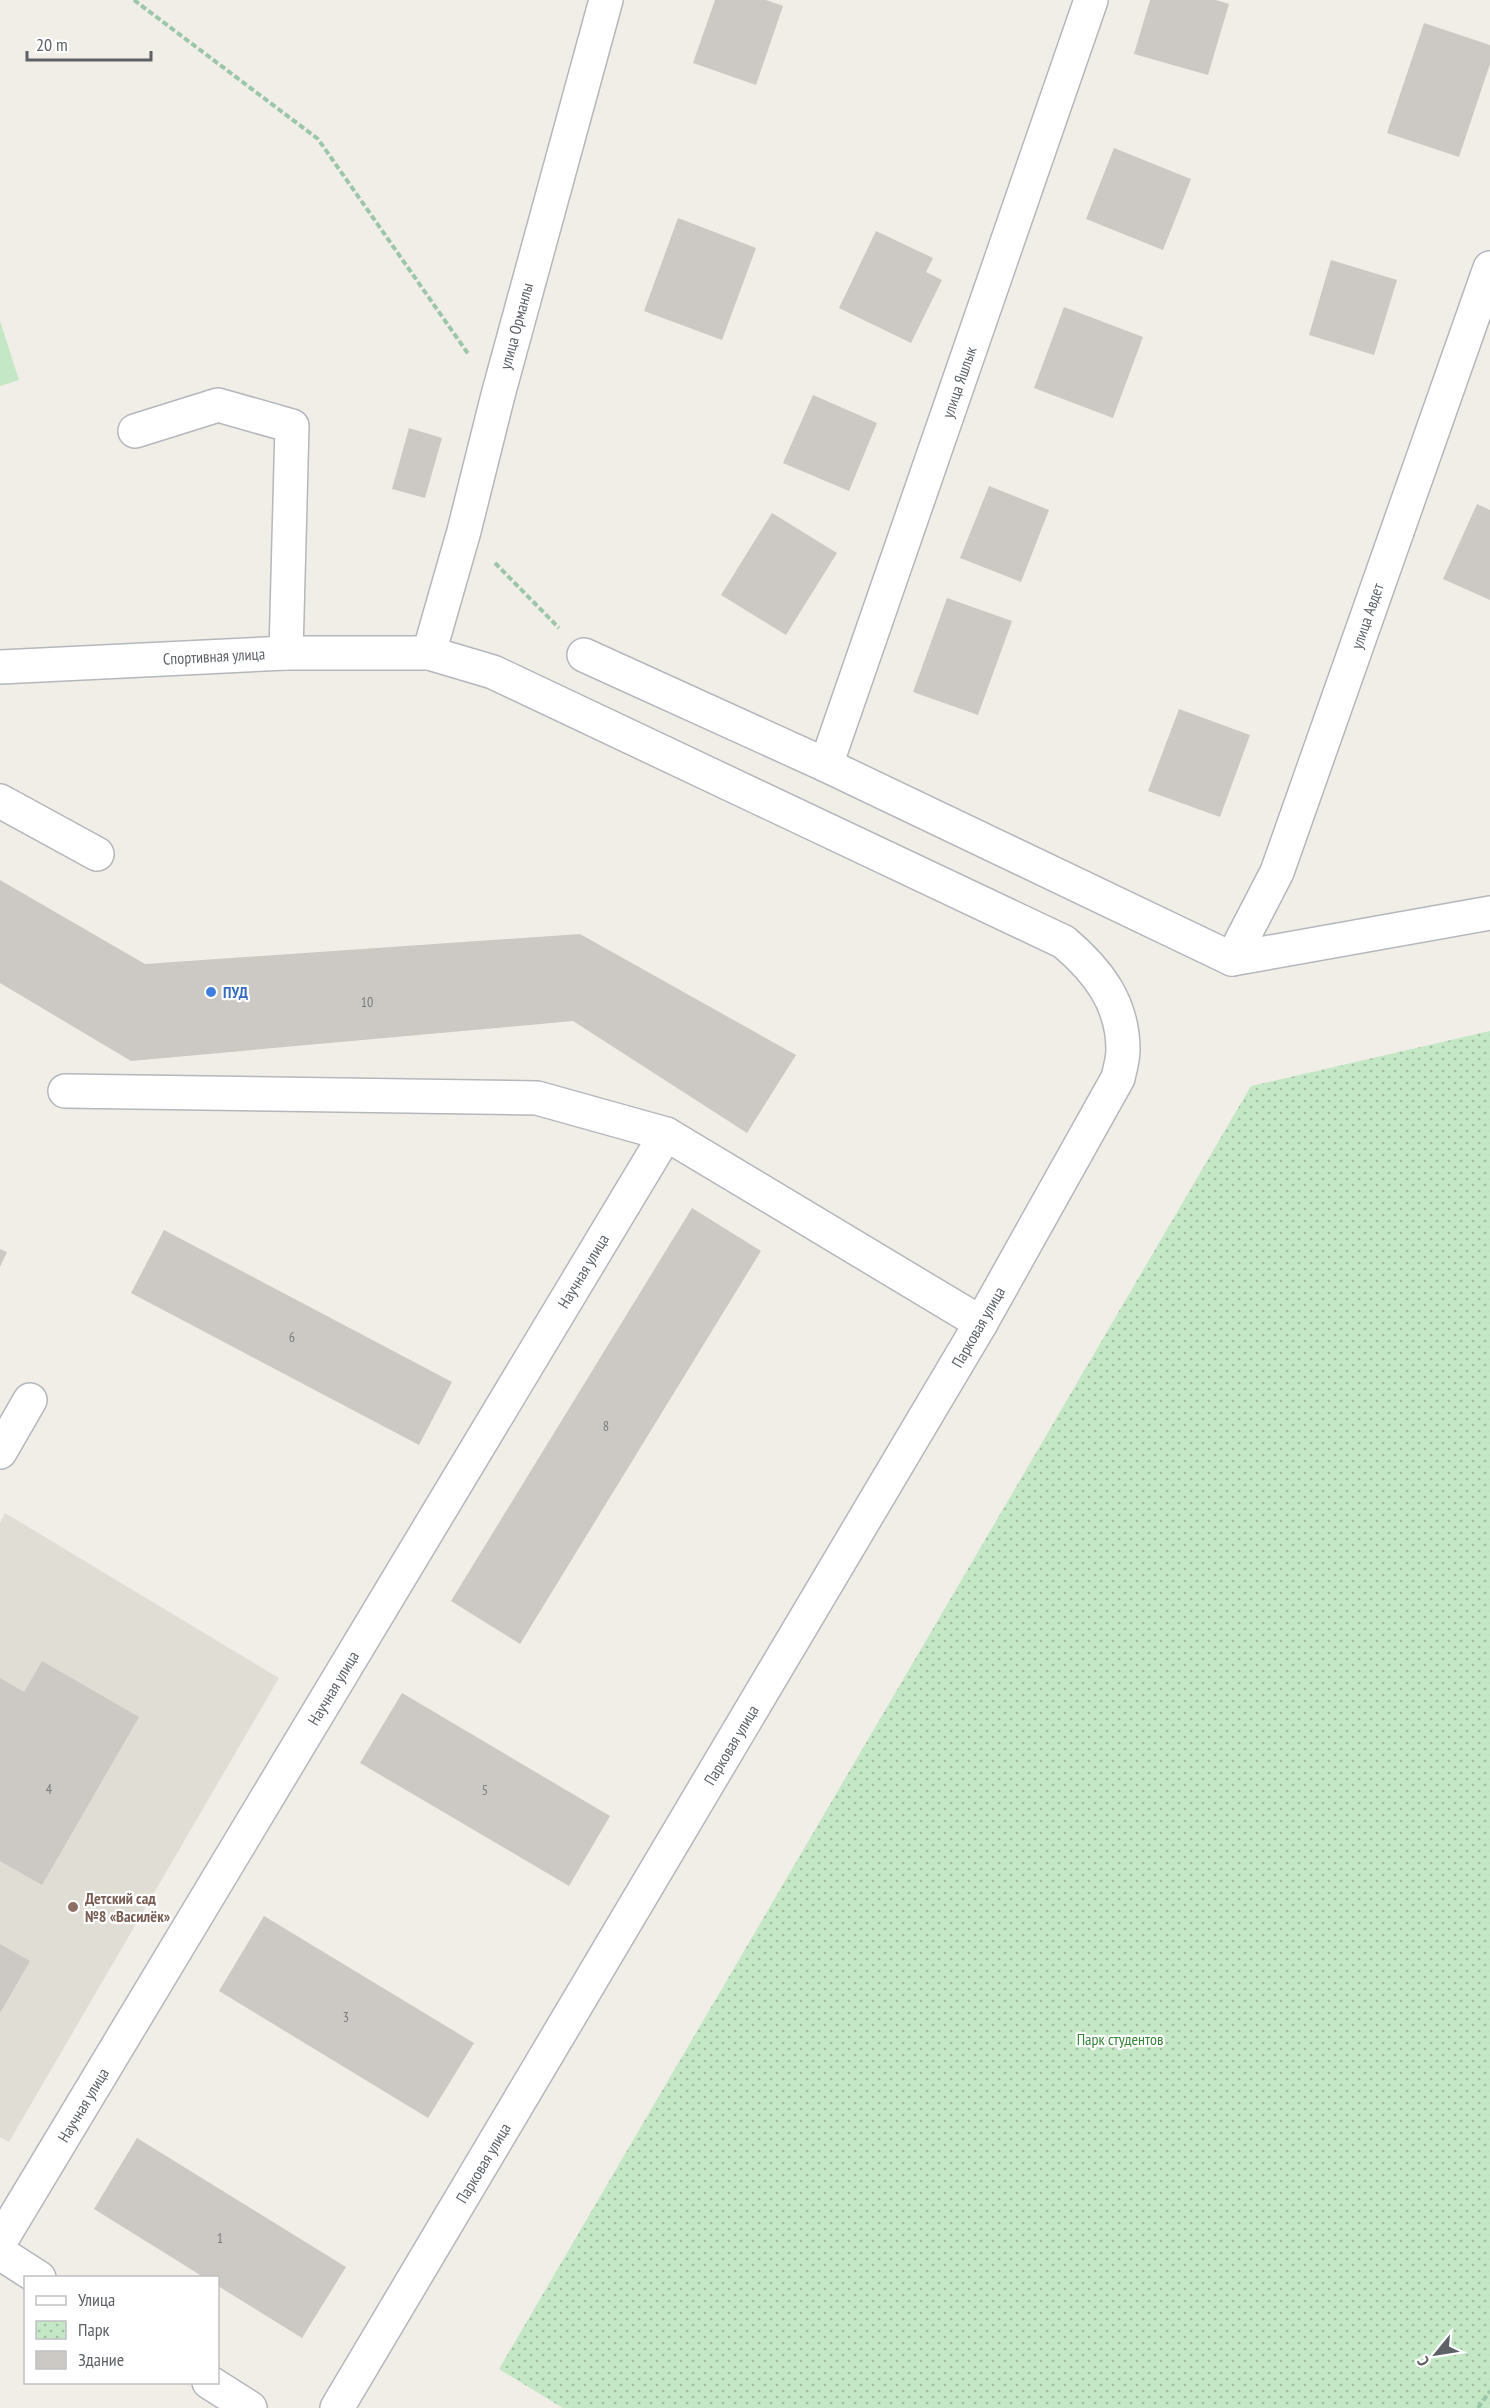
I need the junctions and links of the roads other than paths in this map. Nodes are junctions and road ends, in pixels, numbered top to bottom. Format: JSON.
{"nodes":[{"id":1,"x":606,"y":0,"type":"edge"},
{"id":2,"x":1091,"y":0,"type":"edge"},
{"id":3,"x":1490,"y":268,"type":"edge"},
{"id":4,"x":135,"y":431,"type":"dead end"},
{"id":5,"x":285,"y":653,"type":"junction"},
{"id":6,"x":429,"y":653,"type":"junction"},
{"id":7,"x":584,"y":655,"type":"road end"},
{"id":8,"x":0,"y":667,"type":"edge"},
{"id":9,"x":826,"y":765,"type":"junction"},
{"id":10,"x":0,"y":801,"type":"edge"},
{"id":11,"x":97,"y":854,"type":"dead end"},
{"id":12,"x":1490,"y":914,"type":"edge"},
{"id":13,"x":1232,"y":959,"type":"junction"},
{"id":14,"x":1118,"y":1078,"type":"joint"},
{"id":15,"x":64,"y":1091,"type":"dead end"},
{"id":16,"x":666,"y":1134,"type":"junction"},
{"id":17,"x":981,"y":1323,"type":"junction"},
{"id":18,"x":30,"y":1400,"type":"dead end"},
{"id":19,"x":0,"y":1452,"type":"edge"},
{"id":20,"x":0,"y":2242,"type":"edge"},
{"id":21,"x":0,"y":2253,"type":"edge"},
{"id":22,"x":37,"y":2276,"type":"edge"},
{"id":23,"x":212,"y":2384,"type":"edge"},
{"id":24,"x":250,"y":2408,"type":"edge"},
{"id":25,"x":338,"y":2408,"type":"edge"}],
"edges":[{"from":1,"to":6,"type":"street","name":"улица Орманлы"},
{"from":2,"to":9,"type":"street","name":"улица Яшлык"},
{"from":3,"to":13,"type":"street","name":"улица Авдет"},
{"from":4,"to":5,"type":"street"},
{"from":5,"to":6,"type":"street","name":"Спортивная улица"},
{"from":5,"to":8,"type":"street","name":"Спортивная улица"},
{"from":6,"to":14,"type":"street","name":"Спортивная улица"},
{"from":7,"to":9,"type":"street"},
{"from":9,"to":13,"type":"street"},
{"from":10,"to":11,"type":"street"},
{"from":12,"to":13,"type":"street"},
{"from":14,"to":17,"type":"street","name":"Парковая улица"},
{"from":15,"to":16,"type":"street"},
{"from":16,"to":17,"type":"street"},
{"from":16,"to":20,"type":"street","name":"Научная улица"},
{"from":17,"to":25,"type":"street","name":"Парковая улица"},
{"from":18,"to":19,"type":"street"},
{"from":21,"to":22,"type":"street"},
{"from":23,"to":24,"type":"street"}]}
